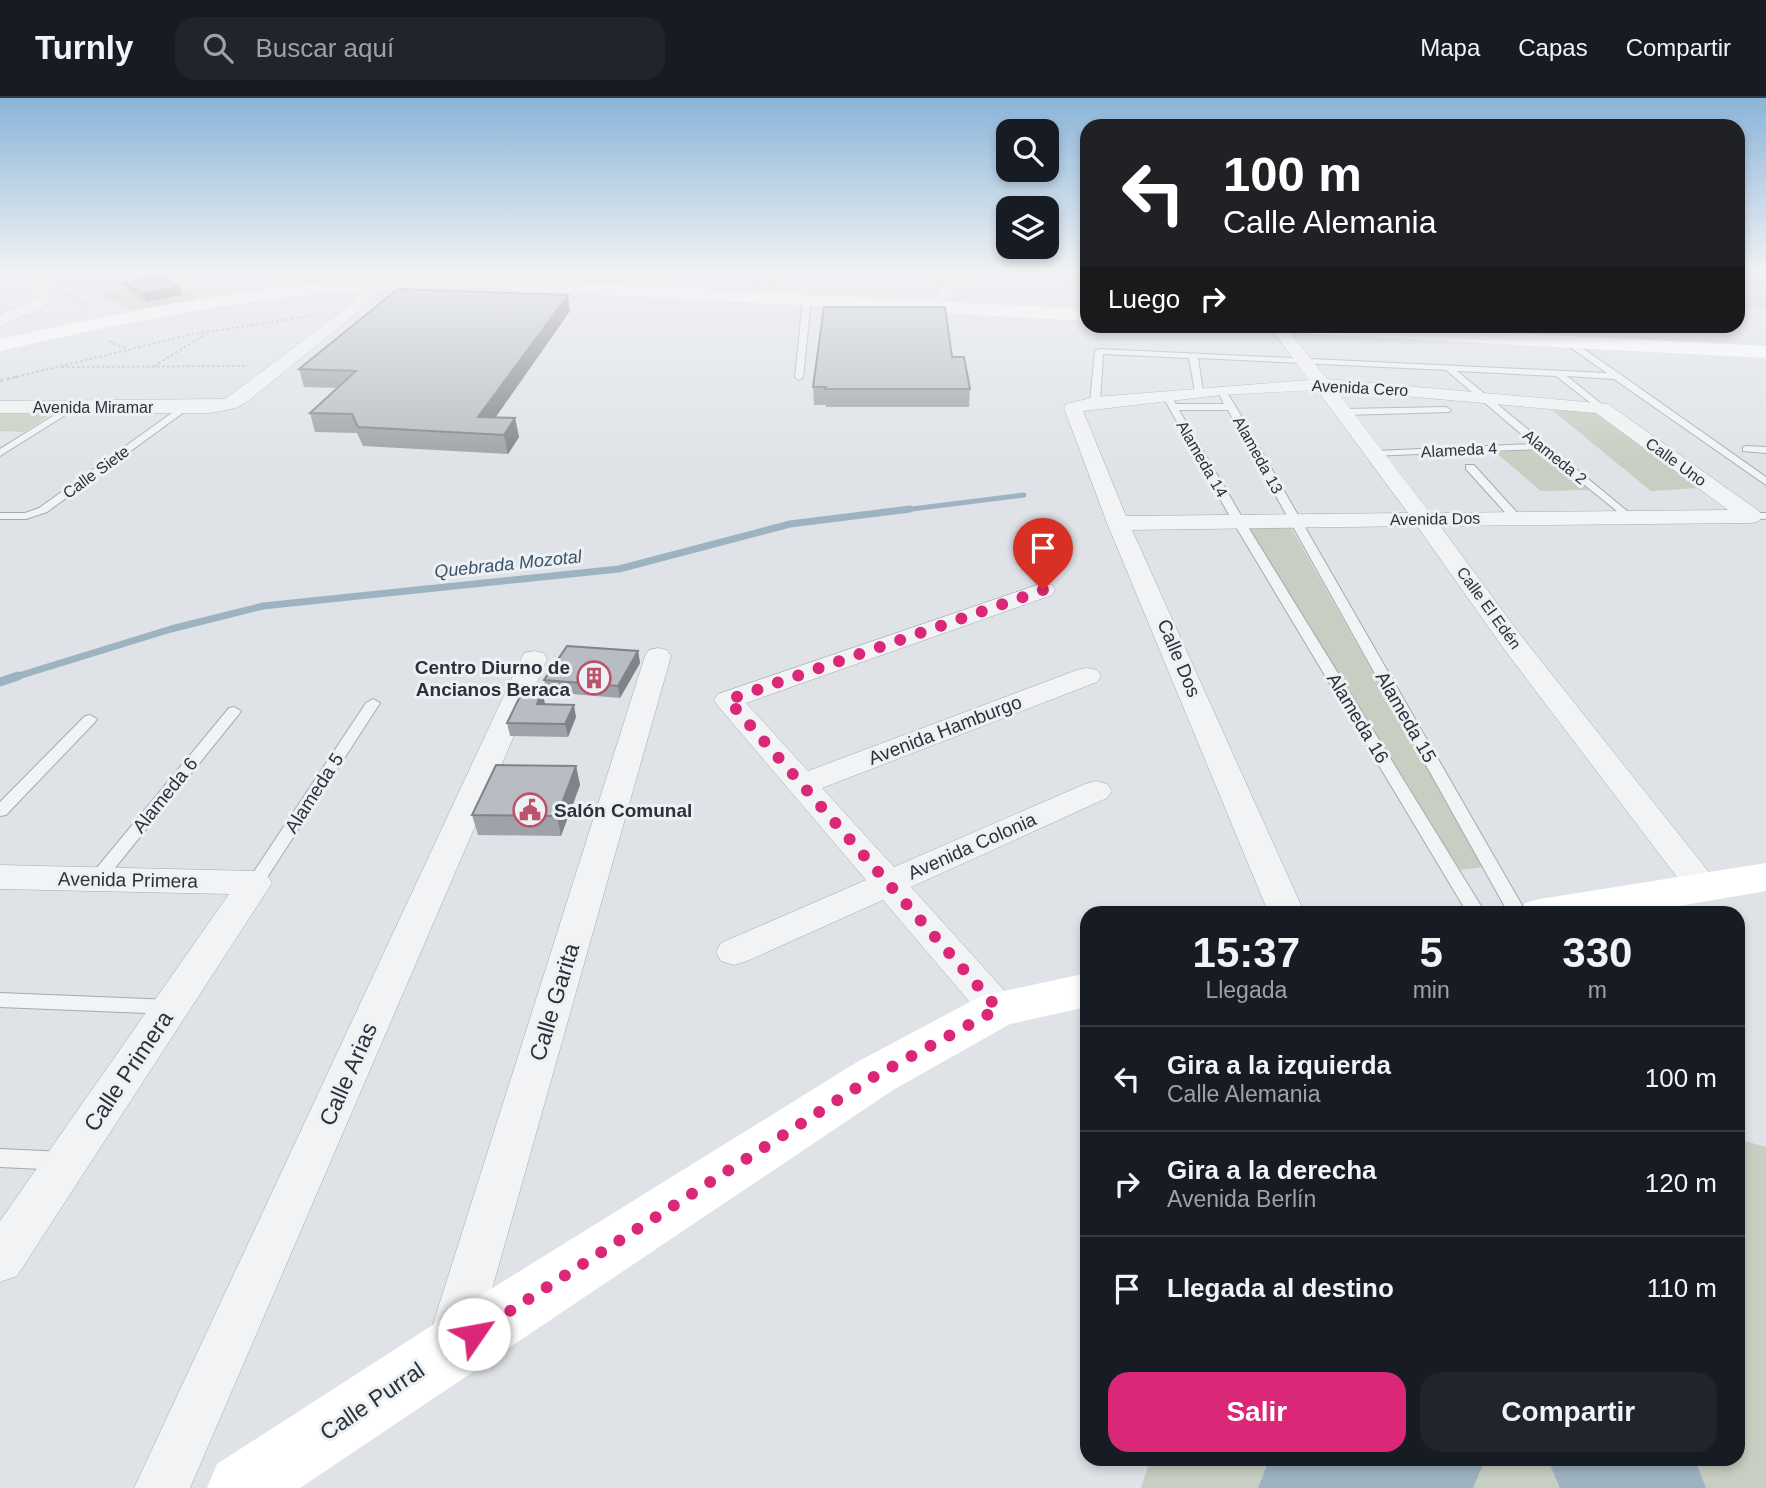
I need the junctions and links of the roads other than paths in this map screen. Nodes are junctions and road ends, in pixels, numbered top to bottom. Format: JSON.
{"nodes":[{"id":1,"x":36,"y":337,"type":"edge"},
{"id":2,"x":318,"y":337,"type":"edge"},
{"id":3,"x":803,"y":337,"type":"edge"},
{"id":4,"x":1286,"y":337,"type":"edge"},
{"id":5,"x":1516,"y":337,"type":"edge"},
{"id":6,"x":1567,"y":341,"type":"junction"},
{"id":7,"x":0,"y":345,"type":"edge"},
{"id":8,"x":1766,"y":352,"type":"edge"},
{"id":9,"x":1193,"y":356,"type":"junction"},
{"id":10,"x":1307,"y":361,"type":"junction"},
{"id":11,"x":1449,"y":369,"type":"junction"},
{"id":12,"x":1559,"y":374,"type":"junction"},
{"id":13,"x":1615,"y":376,"type":"junction"},
{"id":14,"x":799,"y":377,"type":"dead end"},
{"id":15,"x":1324,"y":384,"type":"junction"},
{"id":16,"x":1221,"y":390,"type":"junction"},
{"id":17,"x":1199,"y":392,"type":"junction"},
{"id":18,"x":1483,"y":397,"type":"junction"},
{"id":19,"x":1170,"y":401,"type":"junction"},
{"id":20,"x":1086,"y":404,"type":"junction"},
{"id":21,"x":0,"y":407,"type":"edge"},
{"id":22,"x":72,"y":407,"type":"junction"},
{"id":23,"x":186,"y":407,"type":"junction"},
{"id":24,"x":1231,"y":407,"type":"junction"},
{"id":25,"x":1601,"y":408,"type":"junction"},
{"id":26,"x":1446,"y":410,"type":"dead end"},
{"id":27,"x":1345,"y":412,"type":"junction"},
{"id":28,"x":1543,"y":446,"type":"junction"},
{"id":29,"x":1747,"y":449,"type":"dead end"},
{"id":30,"x":1766,"y":450,"type":"edge"},
{"id":31,"x":0,"y":453,"type":"edge"},
{"id":32,"x":1376,"y":454,"type":"junction"},
{"id":33,"x":1470,"y":467,"type":"dead end"},
{"id":34,"x":1766,"y":482,"type":"edge"},
{"id":35,"x":0,"y":516,"type":"edge"},
{"id":36,"x":1759,"y":516,"type":"edge"},
{"id":37,"x":1628,"y":517,"type":"junction"},
{"id":38,"x":1516,"y":518,"type":"junction"},
{"id":39,"x":1424,"y":519,"type":"junction"},
{"id":40,"x":1294,"y":521,"type":"junction"},
{"id":41,"x":1238,"y":522,"type":"junction"},
{"id":42,"x":1118,"y":523,"type":"junction"},
{"id":43,"x":1043,"y":590,"type":"dead end"},
{"id":44,"x":658,"y":656,"type":"dead end"},
{"id":45,"x":534,"y":659,"type":"dead end"},
{"id":46,"x":1087,"y":676,"type":"dead end"},
{"id":47,"x":373,"y":703,"type":"dead end"},
{"id":48,"x":234,"y":711,"type":"dead end"},
{"id":49,"x":90,"y":719,"type":"dead end"},
{"id":50,"x":803,"y":784,"type":"junction"},
{"id":51,"x":1096,"y":791,"type":"dead end"},
{"id":52,"x":0,"y":811,"type":"edge"},
{"id":53,"x":0,"y":877,"type":"edge"},
{"id":54,"x":1766,"y":877,"type":"edge"},
{"id":55,"x":96,"y":880,"type":"junction"},
{"id":56,"x":255,"y":883,"type":"junction"},
{"id":57,"x":888,"y":884,"type":"junction"},
{"id":58,"x":1704,"y":889,"type":"junction"},
{"id":59,"x":1284,"y":906,"type":"edge"},
{"id":60,"x":1472,"y":906,"type":"edge"},
{"id":61,"x":1513,"y":906,"type":"edge"},
{"id":62,"x":1592,"y":906,"type":"edge"},
{"id":63,"x":734,"y":952,"type":"dead end"},
{"id":64,"x":1080,"y":991,"type":"edge"},
{"id":65,"x":0,"y":1000,"type":"edge"},
{"id":66,"x":172,"y":1007,"type":"junction"},
{"id":67,"x":998,"y":1009,"type":"junction"},
{"id":68,"x":0,"y":1158,"type":"edge"},
{"id":69,"x":67,"y":1161,"type":"junction"},
{"id":70,"x":0,"y":1260,"type":"edge"},
{"id":71,"x":450,"y":1349,"type":"junction"},
{"id":72,"x":162,"y":1488,"type":"edge"},
{"id":73,"x":241,"y":1488,"type":"edge"}],
"edges":[{"from":1,"to":7,"type":"main road"},
{"from":2,"to":23,"type":"street","name":"Avenida Miramar"},
{"from":3,"to":14,"type":"lane"},
{"from":4,"to":10,"type":"street","name":"Calle El Edén"},
{"from":5,"to":6,"type":"main road"},
{"from":6,"to":8,"type":"main road"},
{"from":6,"to":13,"type":"lane"},
{"from":9,"to":10,"type":"lane"},
{"from":9,"to":17,"type":"lane"},
{"from":9,"to":20,"type":"lane"},
{"from":10,"to":11,"type":"lane"},
{"from":10,"to":15,"type":"street","name":"Calle El Edén"},
{"from":11,"to":12,"type":"lane"},
{"from":11,"to":18,"type":"lane","name":"Alameda 2"},
{"from":12,"to":13,"type":"lane"},
{"from":12,"to":25,"type":"lane"},
{"from":13,"to":34,"type":"lane"},
{"from":15,"to":16,"type":"street","name":"Avenida Cero"},
{"from":15,"to":18,"type":"street","name":"Avenida Cero"},
{"from":15,"to":27,"type":"street","name":"Calle El Edén"},
{"from":16,"to":17,"type":"street","name":"Avenida Cero"},
{"from":16,"to":24,"type":"lane","name":"Alameda 13"},
{"from":17,"to":19,"type":"street","name":"Avenida Cero"},
{"from":18,"to":25,"type":"street","name":"Avenida Cero"},
{"from":18,"to":28,"type":"lane","name":"Alameda 2"},
{"from":19,"to":20,"type":"street","name":"Avenida Cero"},
{"from":19,"to":24,"type":"lane"},
{"from":19,"to":41,"type":"lane","name":"Alameda 14"},
{"from":20,"to":42,"type":"street","name":"Calle Dos"},
{"from":21,"to":22,"type":"street","name":"Avenida Miramar"},
{"from":22,"to":23,"type":"street","name":"Avenida Miramar"},
{"from":22,"to":31,"type":"lane"},
{"from":23,"to":35,"type":"lane","name":"Calle Siete"},
{"from":24,"to":40,"type":"lane","name":"Alameda 13"},
{"from":25,"to":36,"type":"street","name":"Calle Uno"},
{"from":26,"to":27,"type":"lane"},
{"from":27,"to":32,"type":"street","name":"Calle El Edén"},
{"from":28,"to":32,"type":"lane","name":"Alameda 4"},
{"from":28,"to":37,"type":"lane","name":"Alameda 2"},
{"from":29,"to":30,"type":"lane"},
{"from":32,"to":39,"type":"street","name":"Calle El Edén"},
{"from":33,"to":38,"type":"lane"},
{"from":36,"to":37,"type":"street","name":"Avenida Dos"},
{"from":37,"to":38,"type":"street","name":"Avenida Dos"},
{"from":38,"to":39,"type":"street","name":"Avenida Dos"},
{"from":39,"to":40,"type":"street","name":"Avenida Dos"},
{"from":39,"to":58,"type":"street","name":"Calle El Edén"},
{"from":40,"to":41,"type":"street","name":"Avenida Dos"},
{"from":40,"to":61,"type":"lane","name":"Alameda 15"},
{"from":41,"to":42,"type":"street","name":"Avenida Dos"},
{"from":41,"to":60,"type":"lane","name":"Alameda 16"},
{"from":42,"to":59,"type":"street","name":"Calle Dos"},
{"from":43,"to":50,"type":"street"},
{"from":44,"to":71,"type":"street","name":"Calle Garita"},
{"from":45,"to":72,"type":"street","name":"Calle Arias"},
{"from":46,"to":50,"type":"street","name":"Avenida Hamburgo"},
{"from":47,"to":56,"type":"lane","name":"Alameda 5"},
{"from":48,"to":55,"type":"lane","name":"Alameda 6"},
{"from":49,"to":52,"type":"lane"},
{"from":50,"to":57,"type":"street"},
{"from":51,"to":57,"type":"street","name":"Avenida Colonia"},
{"from":53,"to":55,"type":"street","name":"Avenida Primera"},
{"from":54,"to":58,"type":"main road"},
{"from":55,"to":56,"type":"street","name":"Avenida Primera"},
{"from":56,"to":66,"type":"street","name":"Calle Primera"},
{"from":57,"to":63,"type":"street","name":"Avenida Colonia"},
{"from":57,"to":67,"type":"street"},
{"from":58,"to":62,"type":"main road"},
{"from":64,"to":67,"type":"main road","name":"Calle Purral"},
{"from":65,"to":66,"type":"lane"},
{"from":66,"to":69,"type":"street","name":"Calle Primera"},
{"from":67,"to":71,"type":"main road","name":"Calle Purral"},
{"from":68,"to":69,"type":"lane"},
{"from":69,"to":70,"type":"street","name":"Calle Primera"},
{"from":71,"to":73,"type":"main road","name":"Calle Purral"}]}
